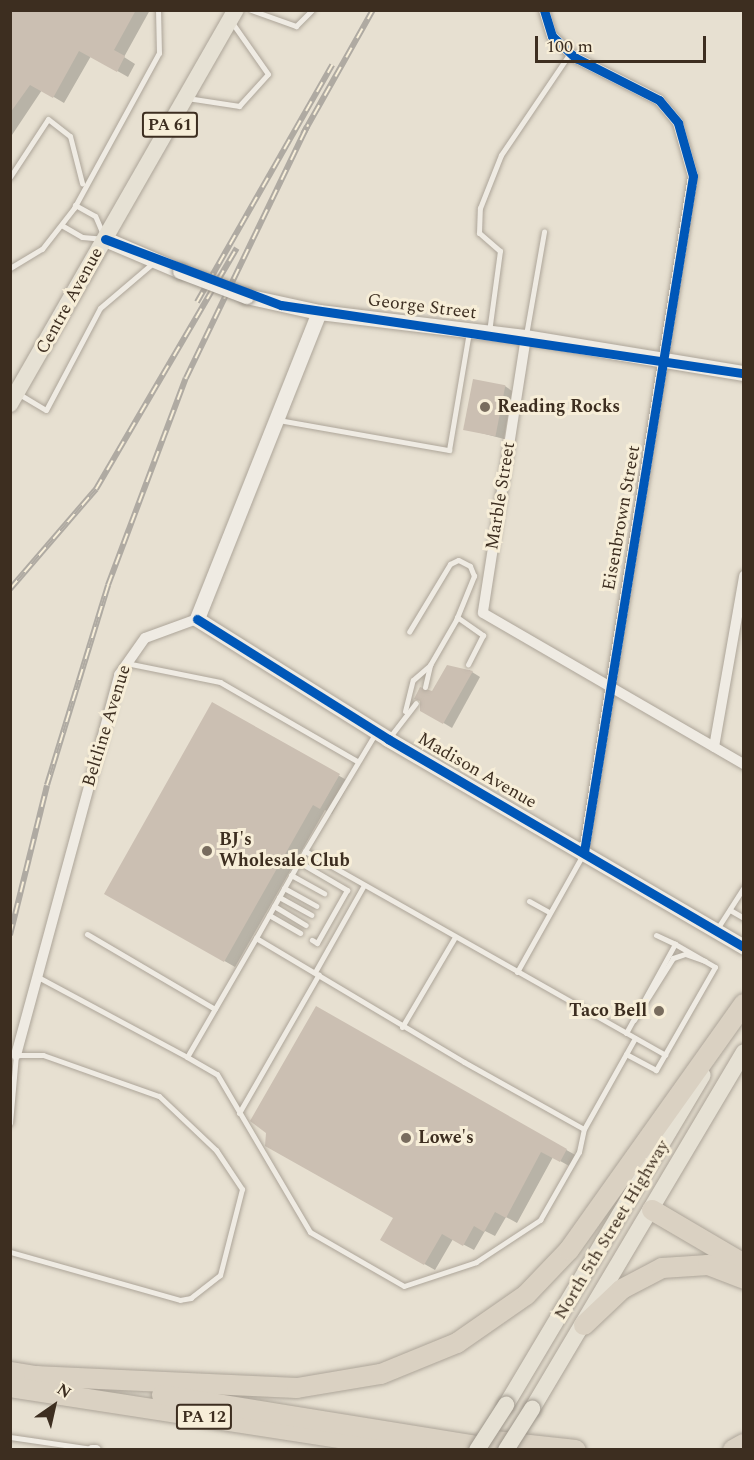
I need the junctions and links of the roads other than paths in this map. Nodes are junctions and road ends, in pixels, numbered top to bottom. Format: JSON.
{"nodes":[{"id":1,"x":158,"y":10,"type":"edge"},
{"id":2,"x":251,"y":10,"type":"edge"},
{"id":3,"x":312,"y":10,"type":"edge"},
{"id":4,"x":544,"y":10,"type":"edge"},
{"id":5,"x":233,"y":16,"type":"edge"},
{"id":6,"x":570,"y":53,"type":"junction"},
{"id":7,"x":186,"y":98,"type":"junction"},
{"id":8,"x":10,"y":177,"type":"edge"},
{"id":9,"x":82,"y":185,"type":"junction"},
{"id":10,"x":75,"y":205,"type":"junction"},
{"id":11,"x":63,"y":226,"type":"junction"},
{"id":12,"x":544,"y":232,"type":"dead end"},
{"id":13,"x":105,"y":239,"type":"junction"},
{"id":14,"x":155,"y":261,"type":"junction"},
{"id":15,"x":10,"y":268,"type":"edge"},
{"id":16,"x":320,"y":312,"type":"junction"},
{"id":17,"x":470,"y":330,"type":"junction"},
{"id":18,"x":489,"y":332,"type":"junction"},
{"id":19,"x":526,"y":337,"type":"junction"},
{"id":20,"x":665,"y":360,"type":"junction"},
{"id":21,"x":744,"y":373,"type":"edge"},
{"id":22,"x":14,"y":399,"type":"edge"},
{"id":23,"x":276,"y":420,"type":"junction"},
{"id":24,"x":744,"y":576,"type":"edge"},
{"id":25,"x":457,"y":617,"type":"junction"},
{"id":26,"x":197,"y":619,"type":"junction"},
{"id":27,"x":409,"y":632,"type":"dead end"},
{"id":28,"x":124,"y":663,"type":"junction"},
{"id":29,"x":468,"y":664,"type":"dead end"},
{"id":30,"x":430,"y":665,"type":"junction"},
{"id":31,"x":425,"y":687,"type":"dead end"},
{"id":32,"x":610,"y":687,"type":"junction"},
{"id":33,"x":416,"y":703,"type":"dead end"},
{"id":34,"x":405,"y":711,"type":"junction"},
{"id":35,"x":382,"y":735,"type":"junction"},
{"id":36,"x":714,"y":747,"type":"junction"},
{"id":37,"x":357,"y":761,"type":"junction"},
{"id":38,"x":744,"y":764,"type":"edge"},
{"id":39,"x":305,"y":851,"type":"junction"},
{"id":40,"x":584,"y":852,"type":"junction"},
{"id":41,"x":299,"y":862,"type":"junction"},
{"id":42,"x":291,"y":875,"type":"junction"},
{"id":43,"x":364,"y":885,"type":"junction"},
{"id":44,"x":744,"y":887,"type":"edge"},
{"id":45,"x":284,"y":888,"type":"junction"},
{"id":46,"x":324,"y":893,"type":"dead end"},
{"id":47,"x":279,"y":897,"type":"junction"},
{"id":48,"x":530,"y":901,"type":"dead end"},
{"id":49,"x":337,"y":904,"type":"junction"},
{"id":50,"x":274,"y":906,"type":"junction"},
{"id":51,"x":316,"y":906,"type":"dead end"},
{"id":52,"x":730,"y":910,"type":"junction"},
{"id":53,"x":549,"y":912,"type":"junction"},
{"id":54,"x":348,"y":914,"type":"junction"},
{"id":55,"x":268,"y":915,"type":"junction"},
{"id":56,"x":311,"y":915,"type":"dead end"},
{"id":57,"x":744,"y":918,"type":"edge"},
{"id":58,"x":306,"y":924,"type":"dead end"},
{"id":59,"x":716,"y":931,"type":"junction"},
{"id":60,"x":300,"y":933,"type":"dead end"},
{"id":61,"x":87,"y":934,"type":"dead end"},
{"id":62,"x":656,"y":935,"type":"dead end"},
{"id":63,"x":455,"y":937,"type":"junction"},
{"id":64,"x":256,"y":938,"type":"junction"},
{"id":65,"x":312,"y":940,"type":"dead end"},
{"id":66,"x":675,"y":944,"type":"junction"},
{"id":67,"x":744,"y":947,"type":"edge"},
{"id":68,"x":705,"y":961,"type":"junction"},
{"id":69,"x":517,"y":972,"type":"junction"},
{"id":70,"x":317,"y":973,"type":"junction"},
{"id":71,"x":36,"y":976,"type":"junction"},
{"id":72,"x":744,"y":1006,"type":"edge"},
{"id":73,"x":215,"y":1009,"type":"junction"},
{"id":74,"x":630,"y":1025,"type":"junction"},
{"id":75,"x":402,"y":1027,"type":"junction"},
{"id":76,"x":626,"y":1033,"type":"junction"},
{"id":77,"x":635,"y":1038,"type":"junction"},
{"id":78,"x":744,"y":1052,"type":"edge"},
{"id":79,"x":626,"y":1054,"type":"junction"},
{"id":80,"x":16,"y":1055,"type":"junction"},
{"id":81,"x":665,"y":1055,"type":"junction"},
{"id":82,"x":187,"y":1057,"type":"junction"},
{"id":83,"x":239,"y":1113,"type":"junction"},
{"id":84,"x":10,"y":1123,"type":"edge"},
{"id":85,"x":584,"y":1129,"type":"junction"},
{"id":86,"x":626,"y":1207,"type":"junction"},
{"id":87,"x":652,"y":1210,"type":"junction"},
{"id":88,"x":10,"y":1252,"type":"edge"},
{"id":89,"x":744,"y":1264,"type":"edge"},
{"id":90,"x":744,"y":1279,"type":"edge"},
{"id":91,"x":584,"y":1325,"type":"junction"},
{"id":92,"x":10,"y":1372,"type":"edge"},
{"id":93,"x":34,"y":1376,"type":"junction"},
{"id":94,"x":10,"y":1387,"type":"edge"},
{"id":95,"x":10,"y":1437,"type":"edge"},
{"id":96,"x":441,"y":1438,"type":"junction"},
{"id":97,"x":744,"y":1444,"type":"edge"},
{"id":98,"x":93,"y":1449,"type":"edge"},
{"id":99,"x":417,"y":1449,"type":"edge"},
{"id":100,"x":477,"y":1449,"type":"edge"},
{"id":101,"x":504,"y":1449,"type":"edge"},
{"id":102,"x":575,"y":1449,"type":"edge"},
{"id":103,"x":733,"y":1449,"type":"edge"}],
"edges":[{"from":1,"to":9,"type":"lane"},
{"from":2,"to":3,"type":"lane"},
{"from":4,"to":6,"type":"street"},
{"from":5,"to":7,"type":"main road","name":"Centre Avenue","number":"PA 61"},
{"from":5,"to":7,"type":"lane"},
{"from":6,"to":18,"type":"lane"},
{"from":6,"to":20,"type":"street","name":"Eisenbrown Street"},
{"from":7,"to":13,"type":"main road","name":"Centre Avenue","number":"PA 61"},
{"from":8,"to":9,"type":"lane"},
{"from":9,"to":10,"type":"lane"},
{"from":10,"to":11,"type":"lane"},
{"from":10,"to":13,"type":"lane"},
{"from":11,"to":13,"type":"lane"},
{"from":11,"to":15,"type":"lane"},
{"from":12,"to":19,"type":"lane","name":"Marble Street"},
{"from":13,"to":14,"type":"street","name":"George Street"},
{"from":13,"to":22,"type":"main road","name":"Centre Avenue","number":"PA 61"},
{"from":14,"to":16,"type":"street","name":"George Street","bridge":true},
{"from":14,"to":22,"type":"lane"},
{"from":16,"to":17,"type":"street","name":"George Street"},
{"from":16,"to":23,"type":"street"},
{"from":17,"to":18,"type":"street","name":"George Street"},
{"from":17,"to":23,"type":"lane"},
{"from":18,"to":19,"type":"street","name":"George Street"},
{"from":19,"to":20,"type":"street","name":"George Street"},
{"from":19,"to":32,"type":"street","name":"Marble Street"},
{"from":20,"to":21,"type":"street","name":"George Street"},
{"from":20,"to":32,"type":"street","name":"Eisenbrown Street"},
{"from":23,"to":26,"type":"street"},
{"from":24,"to":36,"type":"street"},
{"from":25,"to":27,"type":"lane"},
{"from":25,"to":29,"type":"lane"},
{"from":25,"to":30,"type":"lane"},
{"from":26,"to":28,"type":"street","name":"Beltline Avenue"},
{"from":26,"to":35,"type":"street","name":"Madison Avenue"},
{"from":28,"to":37,"type":"lane"},
{"from":28,"to":71,"type":"street","name":"Beltline Avenue"},
{"from":30,"to":31,"type":"lane"},
{"from":30,"to":34,"type":"lane"},
{"from":32,"to":36,"type":"street"},
{"from":32,"to":40,"type":"street","name":"Eisenbrown Street"},
{"from":33,"to":34,"type":"lane"},
{"from":34,"to":35,"type":"lane"},
{"from":35,"to":37,"type":"lane"},
{"from":35,"to":40,"type":"street","name":"Madison Avenue"},
{"from":36,"to":38,"type":"street"},
{"from":37,"to":39,"type":"lane"},
{"from":39,"to":41,"type":"lane"},
{"from":39,"to":43,"type":"lane"},
{"from":40,"to":53,"type":"lane"},
{"from":40,"to":59,"type":"street","name":"Madison Avenue"},
{"from":41,"to":42,"type":"lane"},
{"from":41,"to":49,"type":"lane"},
{"from":42,"to":45,"type":"lane"},
{"from":42,"to":46,"type":"lane"},
{"from":43,"to":54,"type":"lane"},
{"from":43,"to":63,"type":"lane"},
{"from":44,"to":52,"type":"lane"},
{"from":45,"to":47,"type":"lane"},
{"from":45,"to":51,"type":"lane"},
{"from":47,"to":50,"type":"lane"},
{"from":47,"to":56,"type":"lane"},
{"from":48,"to":53,"type":"lane"},
{"from":49,"to":54,"type":"lane"},
{"from":49,"to":65,"type":"lane"},
{"from":50,"to":55,"type":"lane"},
{"from":50,"to":58,"type":"lane"},
{"from":52,"to":57,"type":"lane"},
{"from":52,"to":59,"type":"lane"},
{"from":53,"to":69,"type":"lane"},
{"from":54,"to":70,"type":"lane"},
{"from":55,"to":60,"type":"lane"},
{"from":55,"to":64,"type":"lane"},
{"from":59,"to":67,"type":"street","name":"Madison Avenue"},
{"from":61,"to":73,"type":"lane"},
{"from":62,"to":66,"type":"lane"},
{"from":63,"to":69,"type":"lane"},
{"from":63,"to":75,"type":"lane"},
{"from":64,"to":70,"type":"lane"},
{"from":64,"to":73,"type":"lane"},
{"from":66,"to":68,"type":"lane"},
{"from":66,"to":74,"type":"lane"},
{"from":68,"to":74,"type":"lane"},
{"from":68,"to":81,"type":"lane"},
{"from":69,"to":76,"type":"lane"},
{"from":70,"to":75,"type":"lane"},
{"from":70,"to":83,"type":"lane"},
{"from":71,"to":80,"type":"street","name":"Beltline Avenue"},
{"from":71,"to":82,"type":"lane"},
{"from":72,"to":86,"type":"main road","name":"North 5th Street Highway"},
{"from":72,"to":93,"type":"highway"},
{"from":73,"to":82,"type":"lane"},
{"from":74,"to":76,"type":"lane"},
{"from":75,"to":85,"type":"lane"},
{"from":76,"to":77,"type":"lane"},
{"from":77,"to":79,"type":"lane"},
{"from":77,"to":81,"type":"lane"},
{"from":78,"to":87,"type":"main road","name":"North 5th Street Highway"},
{"from":79,"to":81,"type":"lane"},
{"from":79,"to":85,"type":"lane"},
{"from":80,"to":84,"type":"lane"},
{"from":80,"to":88,"type":"lane"},
{"from":82,"to":83,"type":"lane"},
{"from":83,"to":85,"type":"lane"},
{"from":86,"to":87,"type":"main road"},
{"from":86,"to":100,"type":"main road","name":"North 5th Street Highway","bridge":true},
{"from":87,"to":89,"type":"highway"},
{"from":87,"to":91,"type":"main road","name":"North 5th Street Highway"},
{"from":90,"to":91,"type":"highway"},
{"from":91,"to":101,"type":"main road","name":"North 5th Street Highway","bridge":true},
{"from":92,"to":93,"type":"highway","number":"PA 12"},
{"from":93,"to":96,"type":"highway","number":"PA 12"},
{"from":94,"to":99,"type":"highway","number":"PA 12"},
{"from":95,"to":98,"type":"lane"},
{"from":96,"to":101,"type":"highway","number":"PA 12"},
{"from":96,"to":102,"type":"highway"},
{"from":97,"to":103,"type":"highway"}]}
